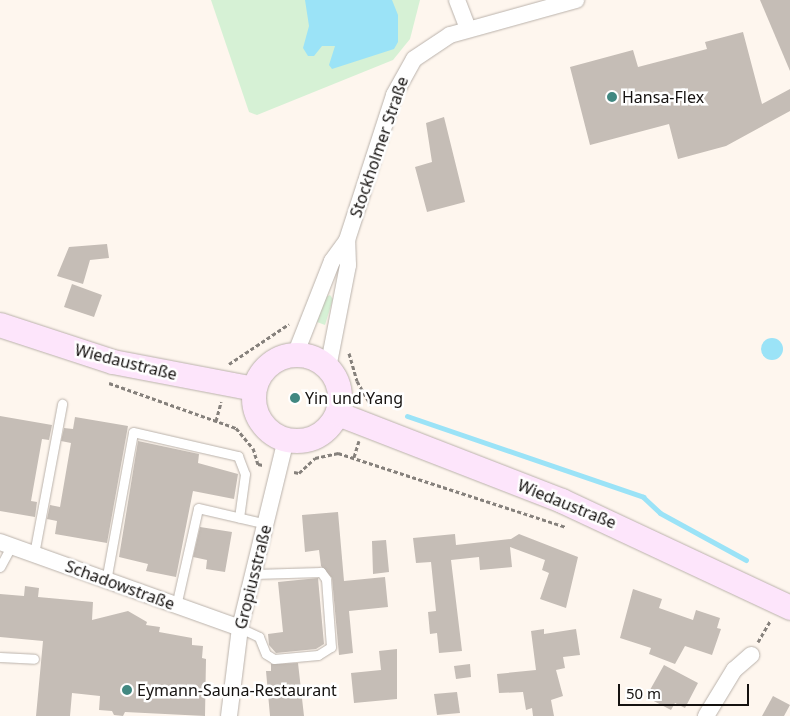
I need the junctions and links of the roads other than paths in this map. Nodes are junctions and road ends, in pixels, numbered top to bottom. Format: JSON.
{"nodes":[{"id":1,"x":457,"y":0,"type":"edge"},
{"id":2,"x":576,"y":0,"type":"edge"},
{"id":3,"x":468,"y":29,"type":"junction"},
{"id":4,"x":347,"y":240,"type":"junction"},
{"id":5,"x":0,"y":325,"type":"edge"},
{"id":6,"x":295,"y":355,"type":"junction"},
{"id":7,"x":328,"y":368,"type":"junction"},
{"id":8,"x":254,"y":389,"type":"junction"},
{"id":9,"x":62,"y":404,"type":"dead end"},
{"id":10,"x":338,"y":414,"type":"junction"},
{"id":11,"x":286,"y":440,"type":"junction"},
{"id":12,"x":239,"y":518,"type":"junction"},
{"id":13,"x":266,"y":524,"type":"junction"},
{"id":14,"x":6,"y":544,"type":"edge"},
{"id":15,"x":34,"y":554,"type":"junction"},
{"id":16,"x":0,"y":567,"type":"edge"},
{"id":17,"x":254,"y":574,"type":"junction"},
{"id":18,"x":106,"y":580,"type":"junction"},
{"id":19,"x":176,"y":606,"type":"junction"},
{"id":20,"x":782,"y":606,"type":"edge"},
{"id":21,"x":240,"y":628,"type":"junction"},
{"id":22,"x":751,"y":655,"type":"road end"},
{"id":23,"x":0,"y":657,"type":"edge"},
{"id":24,"x":34,"y":659,"type":"dead end"},
{"id":25,"x":229,"y":716,"type":"edge"},
{"id":26,"x":706,"y":716,"type":"edge"}],
"edges":[{"from":1,"to":3,"type":"street"},
{"from":2,"to":3,"type":"street","name":"Stockholmer Straße"},
{"from":3,"to":4,"type":"street","name":"Stockholmer Straße"},
{"from":4,"to":6,"type":"street","name":"Stockholmer Straße"},
{"from":4,"to":7,"type":"street","name":"Stockholmer Straße"},
{"from":5,"to":8,"type":"main road","name":"Wiedaustraße"},
{"from":6,"to":7,"type":"main road"},
{"from":6,"to":8,"type":"main road"},
{"from":7,"to":10,"type":"main road"},
{"from":8,"to":11,"type":"main road"},
{"from":9,"to":15,"type":"lane"},
{"from":10,"to":11,"type":"main road"},
{"from":10,"to":20,"type":"main road","name":"Wiedaustraße"},
{"from":11,"to":13,"type":"street","name":"Gropiusstraße"},
{"from":12,"to":13,"type":"lane"},
{"from":12,"to":18,"type":"lane"},
{"from":12,"to":19,"type":"lane"},
{"from":13,"to":17,"type":"street","name":"Gropiusstraße"},
{"from":14,"to":15,"type":"street","name":"Schadowstraße"},
{"from":14,"to":16,"type":"lane"},
{"from":15,"to":18,"type":"street","name":"Schadowstraße"},
{"from":17,"to":21,"type":"street","name":"Gropiusstraße"},
{"from":17,"to":21,"type":"lane"},
{"from":18,"to":19,"type":"street","name":"Schadowstraße"},
{"from":19,"to":21,"type":"street","name":"Schadowstraße"},
{"from":21,"to":25,"type":"street","name":"Gropiusstraße"},
{"from":22,"to":26,"type":"street"},
{"from":23,"to":24,"type":"lane"}]}
